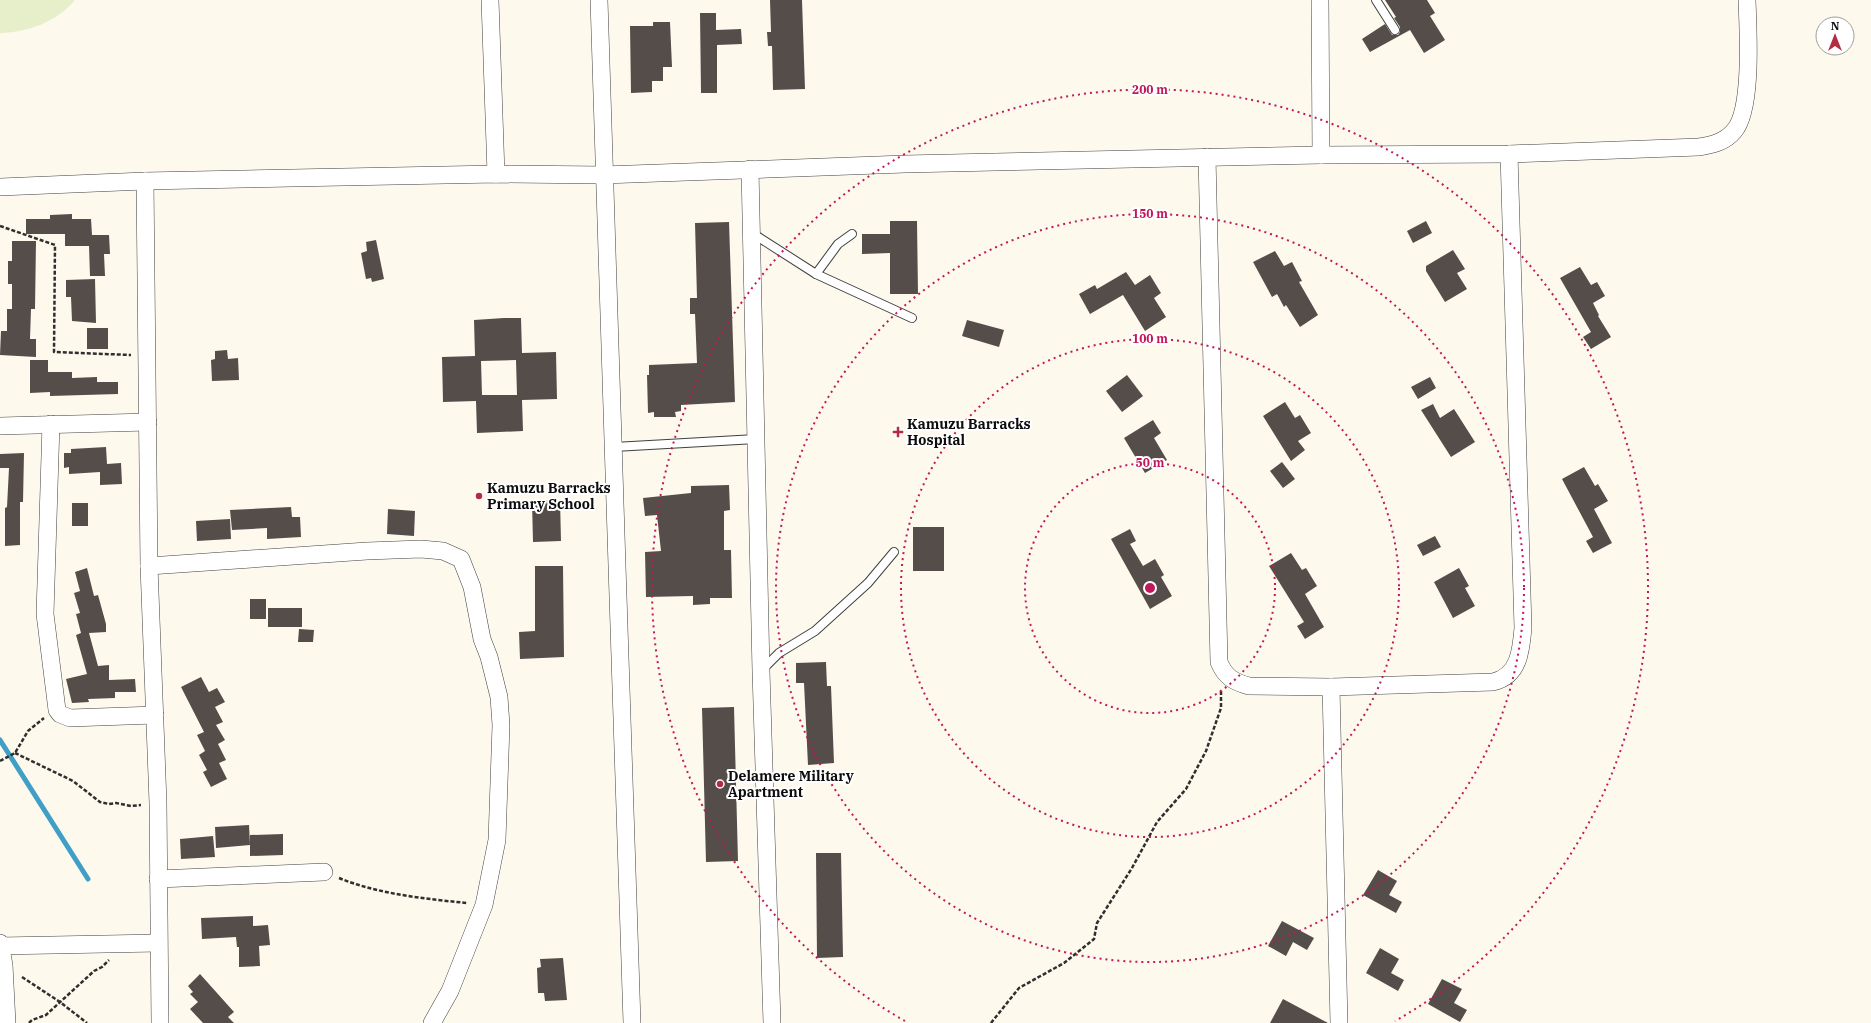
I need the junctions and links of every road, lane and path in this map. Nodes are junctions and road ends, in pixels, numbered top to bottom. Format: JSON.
{"nodes":[{"id":1,"x":490,"y":0,"type":"edge"},
{"id":2,"x":599,"y":0,"type":"edge"},
{"id":3,"x":1320,"y":0,"type":"edge"},
{"id":4,"x":1376,"y":0,"type":"edge"},
{"id":5,"x":1747,"y":0,"type":"edge"},
{"id":6,"x":1395,"y":30,"type":"dead end"},
{"id":7,"x":1509,"y":154,"type":"junction"},
{"id":8,"x":1321,"y":155,"type":"junction"},
{"id":9,"x":1207,"y":158,"type":"junction"},
{"id":10,"x":750,"y":169,"type":"junction"},
{"id":11,"x":496,"y":174,"type":"junction"},
{"id":12,"x":603,"y":175,"type":"junction"},
{"id":13,"x":145,"y":181,"type":"junction"},
{"id":14,"x":0,"y":187,"type":"edge"},
{"id":15,"x":0,"y":226,"type":"edge"},
{"id":16,"x":752,"y":233,"type":"junction"},
{"id":17,"x":852,"y":234,"type":"dead end"},
{"id":18,"x":816,"y":274,"type":"junction"},
{"id":19,"x":912,"y":318,"type":"dead end"},
{"id":20,"x":147,"y":356,"type":"junction"},
{"id":21,"x":148,"y":422,"type":"junction"},
{"id":22,"x":51,"y":424,"type":"junction"},
{"id":23,"x":0,"y":426,"type":"edge"},
{"id":24,"x":756,"y":439,"type":"junction"},
{"id":25,"x":614,"y":447,"type":"junction"},
{"id":26,"x":894,"y":552,"type":"dead end"},
{"id":27,"x":149,"y":566,"type":"junction"},
{"id":28,"x":1222,"y":670,"type":"junction"},
{"id":29,"x":761,"y":671,"type":"junction"},
{"id":30,"x":1331,"y":687,"type":"junction"},
{"id":31,"x":56,"y":710,"type":"junction"},
{"id":32,"x":155,"y":715,"type":"junction"},
{"id":33,"x":14,"y":752,"type":"junction"},
{"id":34,"x":0,"y":761,"type":"edge"},
{"id":35,"x":158,"y":803,"type":"junction"},
{"id":36,"x":324,"y":872,"type":"joint"},
{"id":37,"x":158,"y":879,"type":"junction"},
{"id":38,"x":484,"y":905,"type":"junction"},
{"id":39,"x":125,"y":943,"type":"junction"},
{"id":40,"x":158,"y":943,"type":"junction"},
{"id":41,"x":0,"y":945,"type":"edge"},
{"id":42,"x":4,"y":965,"type":"junction"},
{"id":43,"x":60,"y":1002,"type":"junction"},
{"id":44,"x":7,"y":1023,"type":"edge"},
{"id":45,"x":29,"y":1023,"type":"edge"},
{"id":46,"x":87,"y":1023,"type":"edge"},
{"id":47,"x":160,"y":1023,"type":"edge"},
{"id":48,"x":432,"y":1023,"type":"edge"},
{"id":49,"x":632,"y":1023,"type":"edge"},
{"id":50,"x":772,"y":1023,"type":"edge"},
{"id":51,"x":991,"y":1023,"type":"edge"},
{"id":52,"x":1339,"y":1023,"type":"edge"}],
"edges":[{"from":1,"to":11,"type":"street"},
{"from":2,"to":12,"type":"street"},
{"from":3,"to":8,"type":"street"},
{"from":4,"to":6,"type":"lane"},
{"from":5,"to":7,"type":"street"},
{"from":7,"to":8,"type":"street"},
{"from":7,"to":30,"type":"street"},
{"from":8,"to":9,"type":"street"},
{"from":9,"to":10,"type":"street"},
{"from":9,"to":28,"type":"street"},
{"from":10,"to":12,"type":"street"},
{"from":10,"to":16,"type":"street"},
{"from":11,"to":12,"type":"street"},
{"from":11,"to":13,"type":"street"},
{"from":12,"to":25,"type":"street"},
{"from":13,"to":14,"type":"street"},
{"from":13,"to":20,"type":"street"},
{"from":15,"to":20,"type":"path"},
{"from":16,"to":18,"type":"lane"},
{"from":16,"to":24,"type":"street"},
{"from":17,"to":18,"type":"lane"},
{"from":18,"to":19,"type":"lane"},
{"from":20,"to":21,"type":"street"},
{"from":21,"to":22,"type":"street"},
{"from":21,"to":27,"type":"street"},
{"from":22,"to":23,"type":"street"},
{"from":22,"to":31,"type":"street"},
{"from":24,"to":25,"type":"lane"},
{"from":24,"to":29,"type":"street"},
{"from":25,"to":49,"type":"street"},
{"from":26,"to":29,"type":"lane"},
{"from":27,"to":32,"type":"street"},
{"from":27,"to":38,"type":"street"},
{"from":28,"to":30,"type":"street"},
{"from":28,"to":51,"type":"path"},
{"from":29,"to":50,"type":"street"},
{"from":30,"to":52,"type":"street"},
{"from":31,"to":32,"type":"street"},
{"from":31,"to":33,"type":"path"},
{"from":32,"to":35,"type":"street"},
{"from":33,"to":34,"type":"path"},
{"from":33,"to":35,"type":"path"},
{"from":35,"to":37,"type":"street"},
{"from":36,"to":37,"type":"street"},
{"from":36,"to":38,"type":"path"},
{"from":37,"to":40,"type":"street"},
{"from":38,"to":48,"type":"street"},
{"from":39,"to":40,"type":"street"},
{"from":39,"to":41,"type":"street"},
{"from":39,"to":43,"type":"path"},
{"from":40,"to":47,"type":"street"},
{"from":41,"to":42,"type":"street"},
{"from":42,"to":43,"type":"path"},
{"from":42,"to":44,"type":"street"},
{"from":43,"to":45,"type":"path"},
{"from":43,"to":46,"type":"path"}]}
